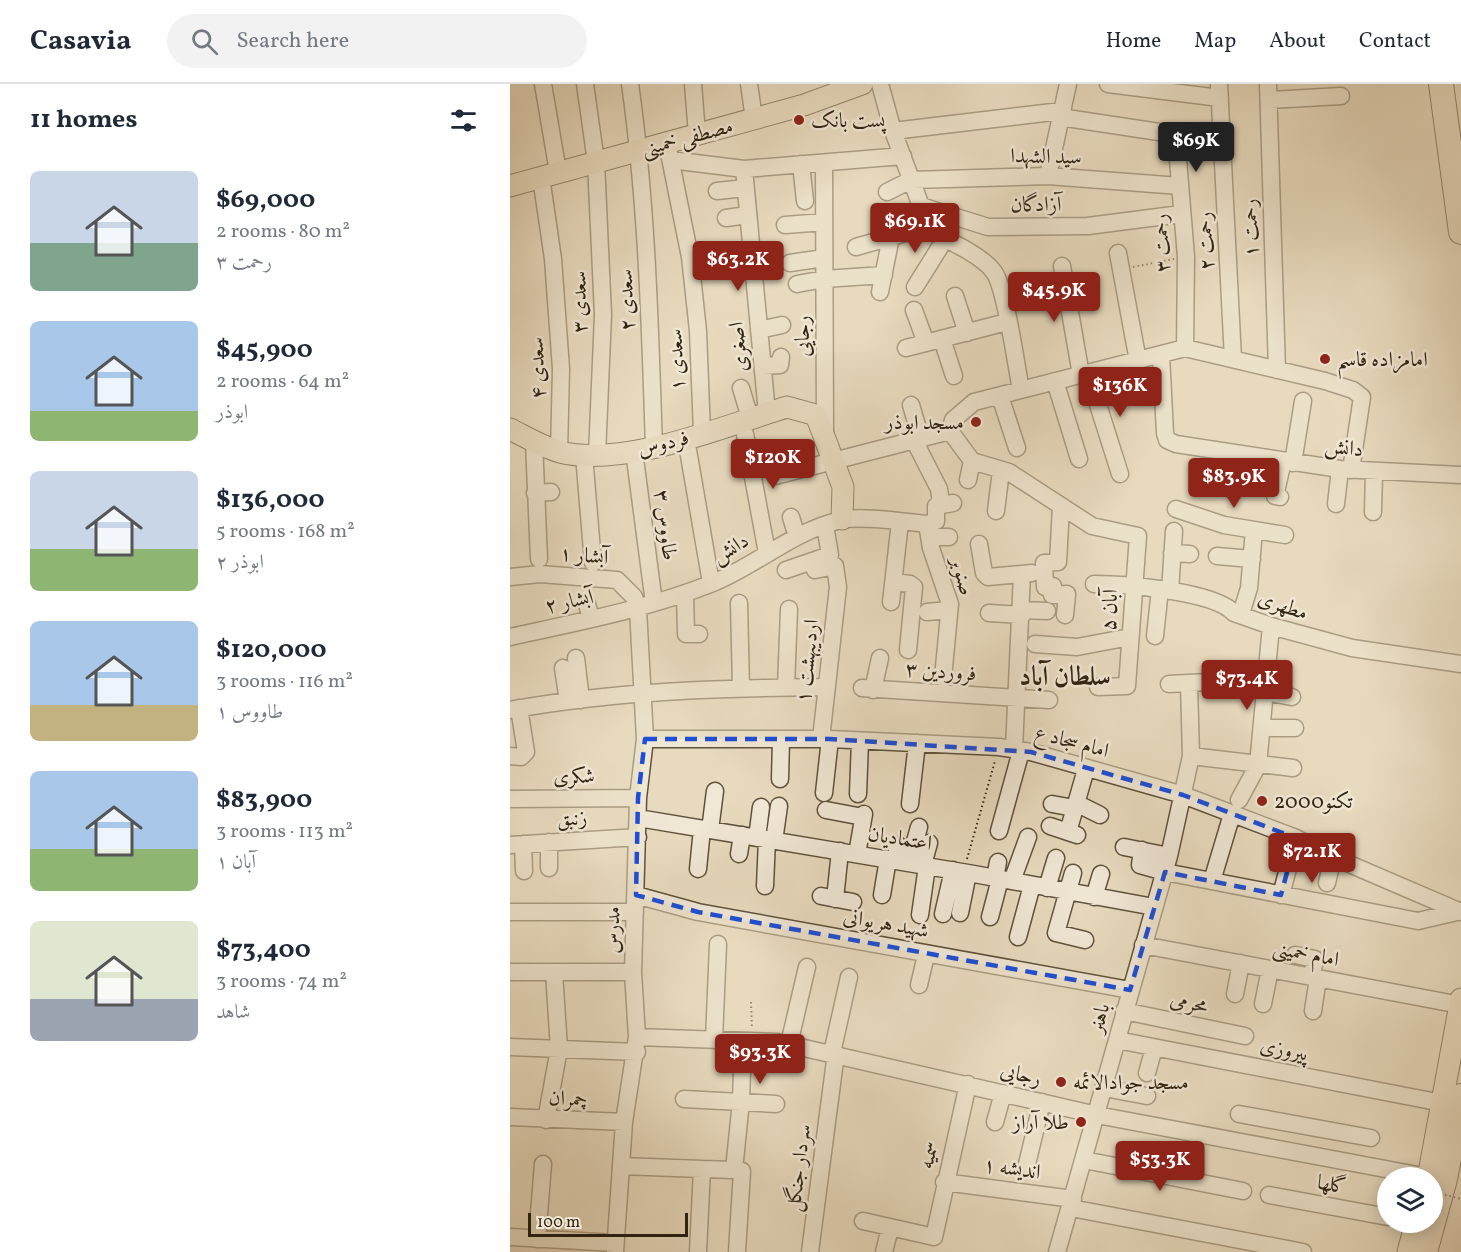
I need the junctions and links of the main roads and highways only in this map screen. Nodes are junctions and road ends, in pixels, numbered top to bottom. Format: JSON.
{"nodes":[{"id":1,"x":862,"y":84,"type":"edge"},
{"id":2,"x":1441,"y":84,"type":"edge"},
{"id":3,"x":824,"y":91,"type":"edge"},
{"id":4,"x":510,"y":186,"type":"edge"},
{"id":5,"x":1461,"y":228,"type":"edge"},
{"id":6,"x":1461,"y":232,"type":"edge"},
{"id":7,"x":510,"y":429,"type":"edge"},
{"id":8,"x":834,"y":522,"type":"road end"},
{"id":9,"x":1461,"y":1002,"type":"edge"},
{"id":10,"x":1454,"y":1105,"type":"edge"},
{"id":11,"x":1432,"y":1167,"type":"edge"},
{"id":12,"x":1413,"y":1233,"type":"edge"},
{"id":13,"x":1408,"y":1252,"type":"edge"},
{"id":14,"x":1425,"y":1252,"type":"edge"}],
"edges":[{"from":1,"to":3,"type":"main road","name":"مصطفی خمینی"},
{"from":2,"to":5,"type":"highway"},
{"from":3,"to":4,"type":"main road","name":"مصطفی خمینی"},
{"from":5,"to":6,"type":"highway"},
{"from":7,"to":8,"type":"main road","name":"فردوس"},
{"from":9,"to":10,"type":"main road"},
{"from":10,"to":11,"type":"main road"},
{"from":10,"to":14,"type":"highway"},
{"from":12,"to":13,"type":"main road"}]}
